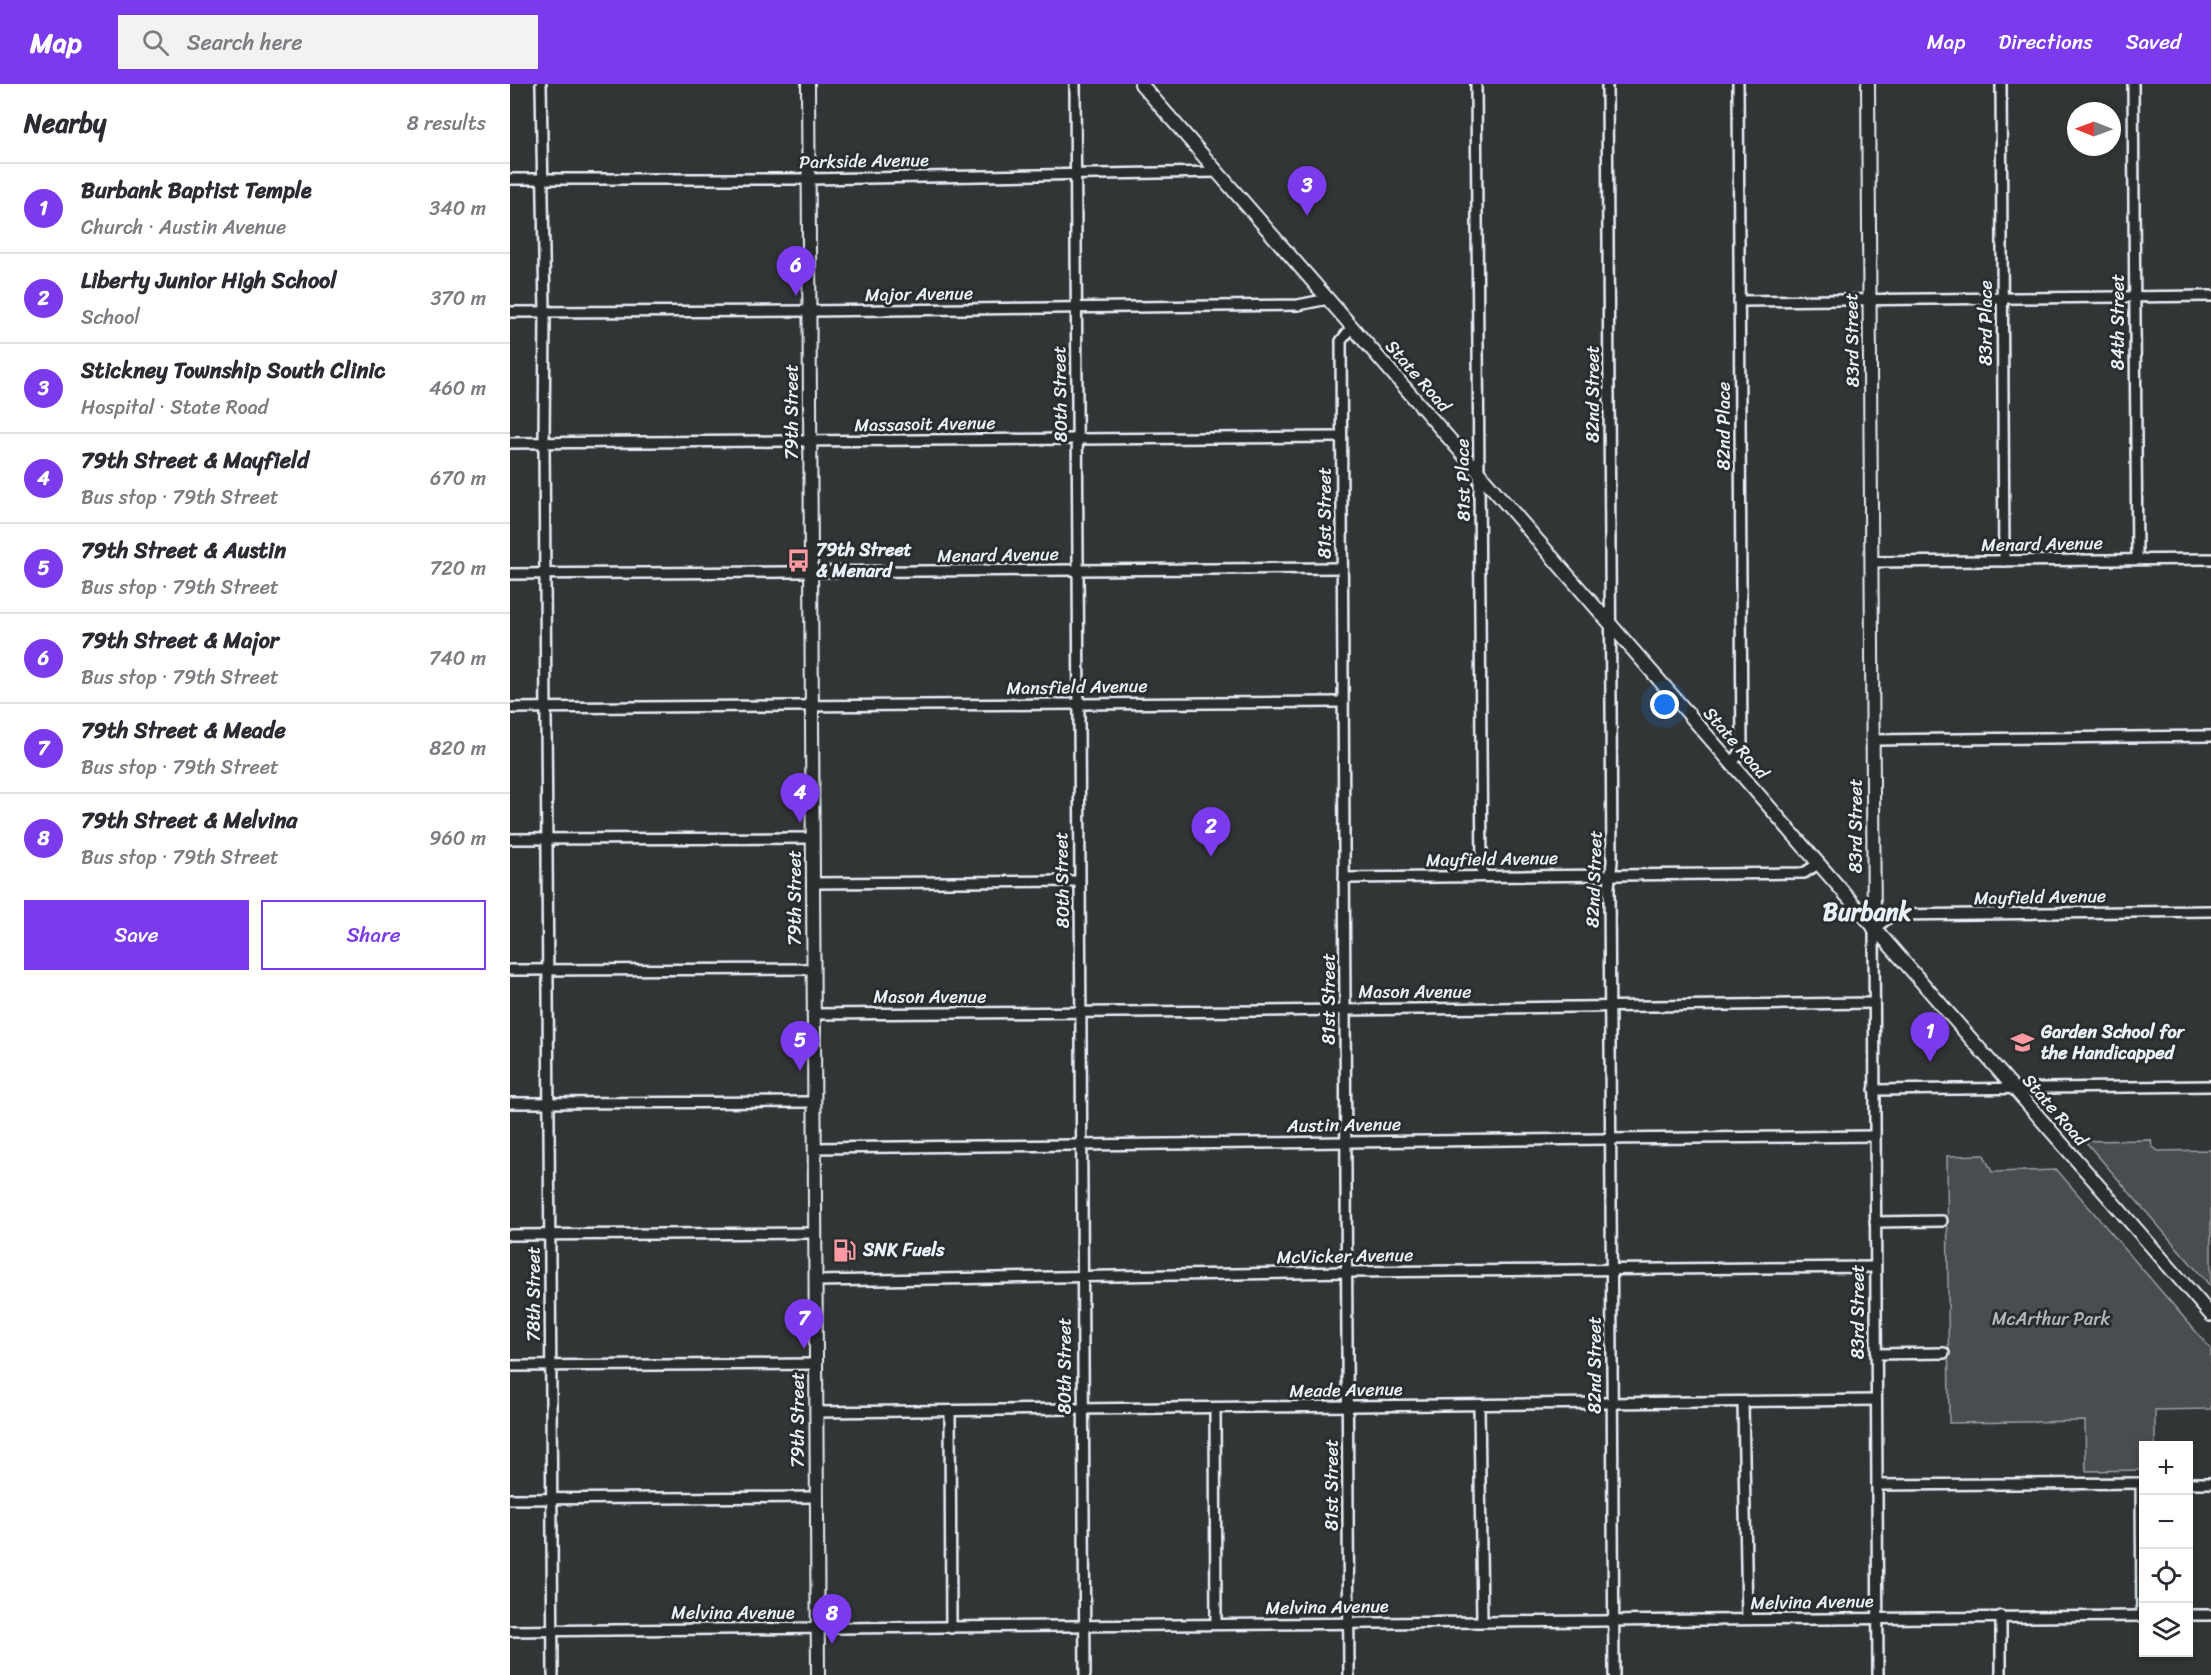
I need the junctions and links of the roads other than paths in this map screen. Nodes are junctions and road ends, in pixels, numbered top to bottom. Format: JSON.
{"nodes":[{"id":1,"x":541,"y":84,"type":"edge"},
{"id":2,"x":808,"y":84,"type":"edge"},
{"id":3,"x":1075,"y":84,"type":"edge"},
{"id":4,"x":1141,"y":84,"type":"edge"},
{"id":5,"x":1476,"y":84,"type":"edge"},
{"id":6,"x":1607,"y":84,"type":"edge"},
{"id":7,"x":1738,"y":84,"type":"edge"},
{"id":8,"x":1868,"y":84,"type":"edge"},
{"id":9,"x":2001,"y":84,"type":"edge"},
{"id":10,"x":2133,"y":84,"type":"edge"},
{"id":11,"x":1218,"y":172,"type":"junction"},
{"id":12,"x":1076,"y":174,"type":"junction"},
{"id":13,"x":510,"y":179,"type":"edge"},
{"id":14,"x":543,"y":179,"type":"junction"},
{"id":15,"x":809,"y":179,"type":"junction"},
{"id":16,"x":2211,"y":296,"type":"edge"},
{"id":17,"x":2134,"y":297,"type":"junction"},
{"id":18,"x":2002,"y":298,"type":"junction"},
{"id":19,"x":1328,"y":299,"type":"junction"},
{"id":20,"x":1870,"y":299,"type":"junction"},
{"id":21,"x":1739,"y":301,"type":"junction"},
{"id":22,"x":1075,"y":308,"type":"junction"},
{"id":23,"x":810,"y":311,"type":"junction"},
{"id":24,"x":510,"y":312,"type":"edge"},
{"id":25,"x":545,"y":312,"type":"junction"},
{"id":26,"x":1352,"y":327,"type":"junction"},
{"id":27,"x":1341,"y":437,"type":"junction"},
{"id":28,"x":1077,"y":440,"type":"junction"},
{"id":29,"x":810,"y":442,"type":"junction"},
{"id":30,"x":510,"y":443,"type":"edge"},
{"id":31,"x":544,"y":443,"type":"junction"},
{"id":32,"x":1479,"y":476,"type":"junction"},
{"id":33,"x":2211,"y":559,"type":"edge"},
{"id":34,"x":2137,"y":560,"type":"junction"},
{"id":35,"x":2004,"y":561,"type":"junction"},
{"id":36,"x":1872,"y":562,"type":"junction"},
{"id":37,"x":1342,"y":568,"type":"junction"},
{"id":38,"x":1078,"y":571,"type":"junction"},
{"id":39,"x":510,"y":574,"type":"edge"},
{"id":40,"x":545,"y":574,"type":"junction"},
{"id":41,"x":811,"y":574,"type":"junction"},
{"id":42,"x":1611,"y":628,"type":"junction"},
{"id":43,"x":1343,"y":702,"type":"junction"},
{"id":44,"x":1077,"y":704,"type":"junction"},
{"id":45,"x":812,"y":706,"type":"junction"},
{"id":46,"x":546,"y":707,"type":"junction"},
{"id":47,"x":510,"y":708,"type":"edge"},
{"id":48,"x":2211,"y":736,"type":"edge"},
{"id":49,"x":1874,"y":740,"type":"junction"},
{"id":50,"x":1731,"y":765,"type":"junction"},
{"id":51,"x":813,"y":838,"type":"junction"},
{"id":52,"x":510,"y":839,"type":"edge"},
{"id":53,"x":547,"y":839,"type":"junction"},
{"id":54,"x":1818,"y":864,"type":"junction"},
{"id":55,"x":1611,"y":874,"type":"junction"},
{"id":56,"x":1482,"y":875,"type":"junction"},
{"id":57,"x":1344,"y":878,"type":"junction"},
{"id":58,"x":1078,"y":881,"type":"junction"},
{"id":59,"x":813,"y":884,"type":"junction"},
{"id":60,"x":2211,"y":911,"type":"edge"},
{"id":61,"x":1874,"y":929,"type":"junction"},
{"id":62,"x":814,"y":969,"type":"junction"},
{"id":63,"x":510,"y":970,"type":"edge"},
{"id":64,"x":548,"y":970,"type":"junction"},
{"id":65,"x":1873,"y":1003,"type":"junction"},
{"id":66,"x":1610,"y":1007,"type":"junction"},
{"id":67,"x":1346,"y":1009,"type":"junction"},
{"id":68,"x":1080,"y":1013,"type":"junction"},
{"id":69,"x":814,"y":1014,"type":"junction"},
{"id":70,"x":2211,"y":1086,"type":"edge"},
{"id":71,"x":2012,"y":1088,"type":"junction"},
{"id":72,"x":1874,"y":1090,"type":"junction"},
{"id":73,"x":814,"y":1102,"type":"junction"},
{"id":74,"x":510,"y":1103,"type":"edge"},
{"id":75,"x":549,"y":1103,"type":"junction"},
{"id":76,"x":1874,"y":1136,"type":"junction"},
{"id":77,"x":1610,"y":1138,"type":"junction"},
{"id":78,"x":1346,"y":1142,"type":"junction"},
{"id":79,"x":1081,"y":1144,"type":"junction"},
{"id":80,"x":815,"y":1148,"type":"junction"},
{"id":81,"x":1942,"y":1221,"type":"dead end"},
{"id":82,"x":1875,"y":1222,"type":"junction"},
{"id":83,"x":815,"y":1233,"type":"junction"},
{"id":84,"x":510,"y":1235,"type":"edge"},
{"id":85,"x":550,"y":1235,"type":"junction"},
{"id":86,"x":1875,"y":1267,"type":"junction"},
{"id":87,"x":1611,"y":1271,"type":"junction"},
{"id":88,"x":1347,"y":1272,"type":"junction"},
{"id":89,"x":1081,"y":1277,"type":"junction"},
{"id":90,"x":816,"y":1281,"type":"junction"},
{"id":91,"x":2211,"y":1315,"type":"edge"},
{"id":92,"x":1944,"y":1353,"type":"dead end"},
{"id":93,"x":1876,"y":1354,"type":"junction"},
{"id":94,"x":816,"y":1364,"type":"junction"},
{"id":95,"x":510,"y":1366,"type":"edge"},
{"id":96,"x":551,"y":1366,"type":"junction"},
{"id":97,"x":1876,"y":1400,"type":"junction"},
{"id":98,"x":1743,"y":1402,"type":"junction"},
{"id":99,"x":1612,"y":1403,"type":"junction"},
{"id":100,"x":1479,"y":1405,"type":"junction"},
{"id":101,"x":1348,"y":1406,"type":"junction"},
{"id":102,"x":1215,"y":1408,"type":"junction"},
{"id":103,"x":1082,"y":1410,"type":"junction"},
{"id":104,"x":950,"y":1411,"type":"junction"},
{"id":105,"x":816,"y":1412,"type":"junction"},
{"id":106,"x":2139,"y":1483,"type":"edge"},
{"id":107,"x":2193,"y":1483,"type":"edge"},
{"id":108,"x":2211,"y":1483,"type":"edge"},
{"id":109,"x":1877,"y":1485,"type":"junction"},
{"id":110,"x":2142,"y":1495,"type":"edge"},
{"id":111,"x":817,"y":1497,"type":"junction"},
{"id":112,"x":510,"y":1499,"type":"edge"},
{"id":113,"x":552,"y":1499,"type":"junction"},
{"id":114,"x":2143,"y":1603,"type":"edge"},
{"id":115,"x":2193,"y":1615,"type":"edge"},
{"id":116,"x":2211,"y":1615,"type":"edge"},
{"id":117,"x":2001,"y":1616,"type":"junction"},
{"id":118,"x":2139,"y":1616,"type":"edge"},
{"id":119,"x":1878,"y":1617,"type":"junction"},
{"id":120,"x":1747,"y":1619,"type":"junction"},
{"id":121,"x":1614,"y":1620,"type":"junction"},
{"id":122,"x":1482,"y":1621,"type":"junction"},
{"id":123,"x":1216,"y":1624,"type":"junction"},
{"id":124,"x":1348,"y":1624,"type":"junction"},
{"id":125,"x":1084,"y":1627,"type":"junction"},
{"id":126,"x":951,"y":1628,"type":"junction"},
{"id":127,"x":818,"y":1629,"type":"junction"},
{"id":128,"x":510,"y":1631,"type":"edge"},
{"id":129,"x":553,"y":1631,"type":"junction"},
{"id":130,"x":553,"y":1675,"type":"edge"},
{"id":131,"x":818,"y":1675,"type":"edge"},
{"id":132,"x":1085,"y":1675,"type":"edge"},
{"id":133,"x":1349,"y":1675,"type":"edge"},
{"id":134,"x":1614,"y":1675,"type":"edge"},
{"id":135,"x":1878,"y":1675,"type":"edge"},
{"id":136,"x":2001,"y":1675,"type":"edge"}],
"edges":[{"from":1,"to":14,"type":"street","name":"78th Street"},
{"from":2,"to":15,"type":"street","name":"79th Street"},
{"from":3,"to":12,"type":"street","name":"80th Street"},
{"from":4,"to":11,"type":"street","name":"State Road"},
{"from":5,"to":32,"type":"street","name":"81st Place"},
{"from":6,"to":42,"type":"street","name":"82nd Street"},
{"from":7,"to":21,"type":"street","name":"82nd Place"},
{"from":8,"to":20,"type":"street","name":"83rd Street"},
{"from":9,"to":18,"type":"street","name":"83rd Place"},
{"from":10,"to":17,"type":"street","name":"84th Street"},
{"from":11,"to":12,"type":"street","name":"Parkside Avenue"},
{"from":11,"to":19,"type":"street","name":"State Road"},
{"from":12,"to":15,"type":"street","name":"Parkside Avenue"},
{"from":12,"to":22,"type":"street","name":"80th Street"},
{"from":13,"to":14,"type":"street","name":"Parkside Avenue"},
{"from":14,"to":15,"type":"street","name":"Parkside Avenue"},
{"from":14,"to":25,"type":"street","name":"78th Street"},
{"from":15,"to":23,"type":"street","name":"79th Street"},
{"from":16,"to":17,"type":"street"},
{"from":17,"to":18,"type":"street"},
{"from":17,"to":34,"type":"street","name":"84th Street"},
{"from":18,"to":20,"type":"street"},
{"from":18,"to":35,"type":"street","name":"83rd Place"},
{"from":19,"to":22,"type":"street","name":"Major Avenue"},
{"from":19,"to":26,"type":"street","name":"State Road"},
{"from":20,"to":21,"type":"street"},
{"from":20,"to":36,"type":"street","name":"83rd Street"},
{"from":21,"to":50,"type":"street","name":"82nd Place"},
{"from":22,"to":23,"type":"street","name":"Major Avenue"},
{"from":22,"to":28,"type":"street","name":"80th Street"},
{"from":23,"to":25,"type":"street","name":"Major Avenue"},
{"from":23,"to":29,"type":"street","name":"79th Street"},
{"from":24,"to":25,"type":"street","name":"Major Avenue"},
{"from":25,"to":31,"type":"street","name":"78th Street"},
{"from":26,"to":27,"type":"street","name":"81st Street"},
{"from":26,"to":32,"type":"street","name":"State Road"},
{"from":27,"to":28,"type":"street","name":"Massasoit Avenue"},
{"from":27,"to":37,"type":"street","name":"81st Street"},
{"from":28,"to":29,"type":"street","name":"Massasoit Avenue"},
{"from":28,"to":38,"type":"street","name":"80th Street"},
{"from":29,"to":31,"type":"street","name":"Massasoit Avenue"},
{"from":29,"to":41,"type":"street","name":"79th Street"},
{"from":30,"to":31,"type":"street","name":"Massasoit Avenue"},
{"from":31,"to":40,"type":"street","name":"78th Street"},
{"from":32,"to":42,"type":"street","name":"State Road"},
{"from":32,"to":56,"type":"street","name":"81st Place"},
{"from":33,"to":34,"type":"street","name":"Menard Avenue"},
{"from":34,"to":35,"type":"street","name":"Menard Avenue"},
{"from":35,"to":36,"type":"street","name":"Menard Avenue"},
{"from":36,"to":49,"type":"street","name":"83rd Street"},
{"from":37,"to":38,"type":"street","name":"Menard Avenue"},
{"from":37,"to":43,"type":"street","name":"81st Street"},
{"from":38,"to":41,"type":"street","name":"Menard Avenue"},
{"from":38,"to":44,"type":"street","name":"80th Street"},
{"from":39,"to":40,"type":"street","name":"Menard Avenue"},
{"from":40,"to":41,"type":"street","name":"Menard Avenue"},
{"from":40,"to":46,"type":"street","name":"78th Street"},
{"from":41,"to":45,"type":"street","name":"79th Street"},
{"from":42,"to":50,"type":"street","name":"State Road"},
{"from":42,"to":55,"type":"street","name":"82nd Street"},
{"from":43,"to":44,"type":"street","name":"Mansfield Avenue"},
{"from":43,"to":57,"type":"street","name":"81st Street"},
{"from":44,"to":45,"type":"street","name":"Mansfield Avenue"},
{"from":44,"to":58,"type":"street","name":"80th Street"},
{"from":45,"to":46,"type":"street","name":"Mansfield Avenue"},
{"from":45,"to":51,"type":"street","name":"79th Street"},
{"from":46,"to":47,"type":"street","name":"Mansfield Avenue"},
{"from":46,"to":53,"type":"street","name":"78th Street"},
{"from":48,"to":49,"type":"street"},
{"from":49,"to":61,"type":"street","name":"83rd Street"},
{"from":50,"to":54,"type":"street","name":"State Road"},
{"from":51,"to":53,"type":"street"},
{"from":51,"to":59,"type":"street","name":"79th Street"},
{"from":52,"to":53,"type":"street"},
{"from":53,"to":64,"type":"street","name":"78th Street"},
{"from":54,"to":55,"type":"street","name":"Mayfield Avenue"},
{"from":54,"to":61,"type":"street","name":"State Road"},
{"from":55,"to":56,"type":"street","name":"Mayfield Avenue"},
{"from":55,"to":66,"type":"street","name":"82nd Street"},
{"from":56,"to":57,"type":"street","name":"Mayfield Avenue"},
{"from":57,"to":67,"type":"street","name":"81st Street"},
{"from":58,"to":59,"type":"street"},
{"from":58,"to":68,"type":"street","name":"80th Street"},
{"from":59,"to":62,"type":"street","name":"79th Street"},
{"from":60,"to":61,"type":"street","name":"Mayfield Avenue"},
{"from":61,"to":65,"type":"street","name":"83rd Street"},
{"from":61,"to":71,"type":"street","name":"State Road"},
{"from":62,"to":64,"type":"street"},
{"from":62,"to":69,"type":"street","name":"79th Street"},
{"from":63,"to":64,"type":"street"},
{"from":64,"to":75,"type":"street","name":"78th Street"},
{"from":65,"to":66,"type":"street","name":"Mason Avenue"},
{"from":65,"to":72,"type":"street","name":"83rd Street"},
{"from":66,"to":67,"type":"street","name":"Mason Avenue"},
{"from":66,"to":77,"type":"street","name":"82nd Street"},
{"from":67,"to":68,"type":"street","name":"Mason Avenue"},
{"from":67,"to":78,"type":"street","name":"81st Street"},
{"from":68,"to":69,"type":"street","name":"Mason Avenue"},
{"from":68,"to":79,"type":"street","name":"80th Street"},
{"from":69,"to":73,"type":"street","name":"79th Street"},
{"from":70,"to":71,"type":"street"},
{"from":71,"to":72,"type":"street"},
{"from":71,"to":91,"type":"street","name":"State Road"},
{"from":72,"to":76,"type":"street","name":"83rd Street"},
{"from":73,"to":75,"type":"street"},
{"from":73,"to":80,"type":"street","name":"79th Street"},
{"from":74,"to":75,"type":"street"},
{"from":75,"to":85,"type":"street","name":"78th Street"},
{"from":76,"to":77,"type":"street","name":"Austin Avenue"},
{"from":76,"to":82,"type":"street","name":"83rd Street"},
{"from":77,"to":78,"type":"street","name":"Austin Avenue"},
{"from":77,"to":87,"type":"street","name":"82nd Street"},
{"from":78,"to":79,"type":"street","name":"Austin Avenue"},
{"from":78,"to":88,"type":"street","name":"81st Street"},
{"from":79,"to":80,"type":"street","name":"Austin Avenue"},
{"from":79,"to":89,"type":"street","name":"80th Street"},
{"from":80,"to":83,"type":"street","name":"79th Street"},
{"from":81,"to":82,"type":"street"},
{"from":82,"to":86,"type":"street","name":"83rd Street"},
{"from":83,"to":85,"type":"street"},
{"from":83,"to":90,"type":"street","name":"79th Street"},
{"from":84,"to":85,"type":"street"},
{"from":85,"to":96,"type":"street","name":"78th Street"},
{"from":86,"to":87,"type":"street","name":"McVicker Avenue"},
{"from":86,"to":93,"type":"street","name":"83rd Street"},
{"from":87,"to":88,"type":"street","name":"McVicker Avenue"},
{"from":87,"to":99,"type":"street","name":"82nd Street"},
{"from":88,"to":89,"type":"street","name":"McVicker Avenue"},
{"from":88,"to":101,"type":"street","name":"81st Street"},
{"from":89,"to":90,"type":"street","name":"McVicker Avenue"},
{"from":89,"to":103,"type":"street","name":"80th Street"},
{"from":90,"to":94,"type":"street","name":"79th Street"},
{"from":92,"to":93,"type":"street"},
{"from":93,"to":97,"type":"street","name":"83rd Street"},
{"from":94,"to":96,"type":"street"},
{"from":94,"to":105,"type":"street","name":"79th Street"},
{"from":95,"to":96,"type":"street"},
{"from":96,"to":113,"type":"street","name":"78th Street"},
{"from":97,"to":98,"type":"street","name":"Meade Avenue"},
{"from":97,"to":109,"type":"street","name":"83rd Street"},
{"from":98,"to":99,"type":"street","name":"Meade Avenue"},
{"from":98,"to":120,"type":"street"},
{"from":99,"to":100,"type":"street","name":"Meade Avenue"},
{"from":99,"to":121,"type":"street","name":"82nd Street"},
{"from":100,"to":101,"type":"street","name":"Meade Avenue"},
{"from":100,"to":122,"type":"street"},
{"from":101,"to":102,"type":"street","name":"Meade Avenue"},
{"from":101,"to":124,"type":"street","name":"81st Street"},
{"from":102,"to":103,"type":"street","name":"Meade Avenue"},
{"from":102,"to":123,"type":"street"},
{"from":103,"to":104,"type":"street","name":"Meade Avenue"},
{"from":103,"to":125,"type":"street","name":"80th Street"},
{"from":104,"to":105,"type":"street","name":"Meade Avenue"},
{"from":104,"to":126,"type":"street"},
{"from":105,"to":111,"type":"street","name":"79th Street"},
{"from":106,"to":109,"type":"street"},
{"from":107,"to":108,"type":"street"},
{"from":109,"to":119,"type":"street","name":"83rd Street"},
{"from":110,"to":114,"type":"street"},
{"from":111,"to":113,"type":"street"},
{"from":111,"to":127,"type":"street","name":"79th Street"},
{"from":112,"to":113,"type":"street"},
{"from":113,"to":129,"type":"street","name":"78th Street"},
{"from":115,"to":116,"type":"street"},
{"from":117,"to":118,"type":"street","name":"Melvina Avenue"},
{"from":117,"to":119,"type":"street","name":"Melvina Avenue"},
{"from":117,"to":136,"type":"street"},
{"from":119,"to":120,"type":"street","name":"Melvina Avenue"},
{"from":119,"to":135,"type":"street","name":"83rd Street"},
{"from":120,"to":121,"type":"street","name":"Melvina Avenue"},
{"from":121,"to":122,"type":"street","name":"Melvina Avenue"},
{"from":121,"to":134,"type":"street","name":"82nd Street"},
{"from":122,"to":124,"type":"street","name":"Melvina Avenue"},
{"from":123,"to":124,"type":"street","name":"Melvina Avenue"},
{"from":123,"to":125,"type":"street","name":"Melvina Avenue"},
{"from":124,"to":133,"type":"street","name":"81st Street"},
{"from":125,"to":126,"type":"street","name":"Melvina Avenue"},
{"from":125,"to":132,"type":"street","name":"80th Street"},
{"from":126,"to":127,"type":"street","name":"Melvina Avenue"},
{"from":127,"to":129,"type":"street","name":"Melvina Avenue"},
{"from":127,"to":131,"type":"street","name":"79th Street"},
{"from":128,"to":129,"type":"street","name":"Melvina Avenue"},
{"from":129,"to":130,"type":"street","name":"78th Street"}]}
